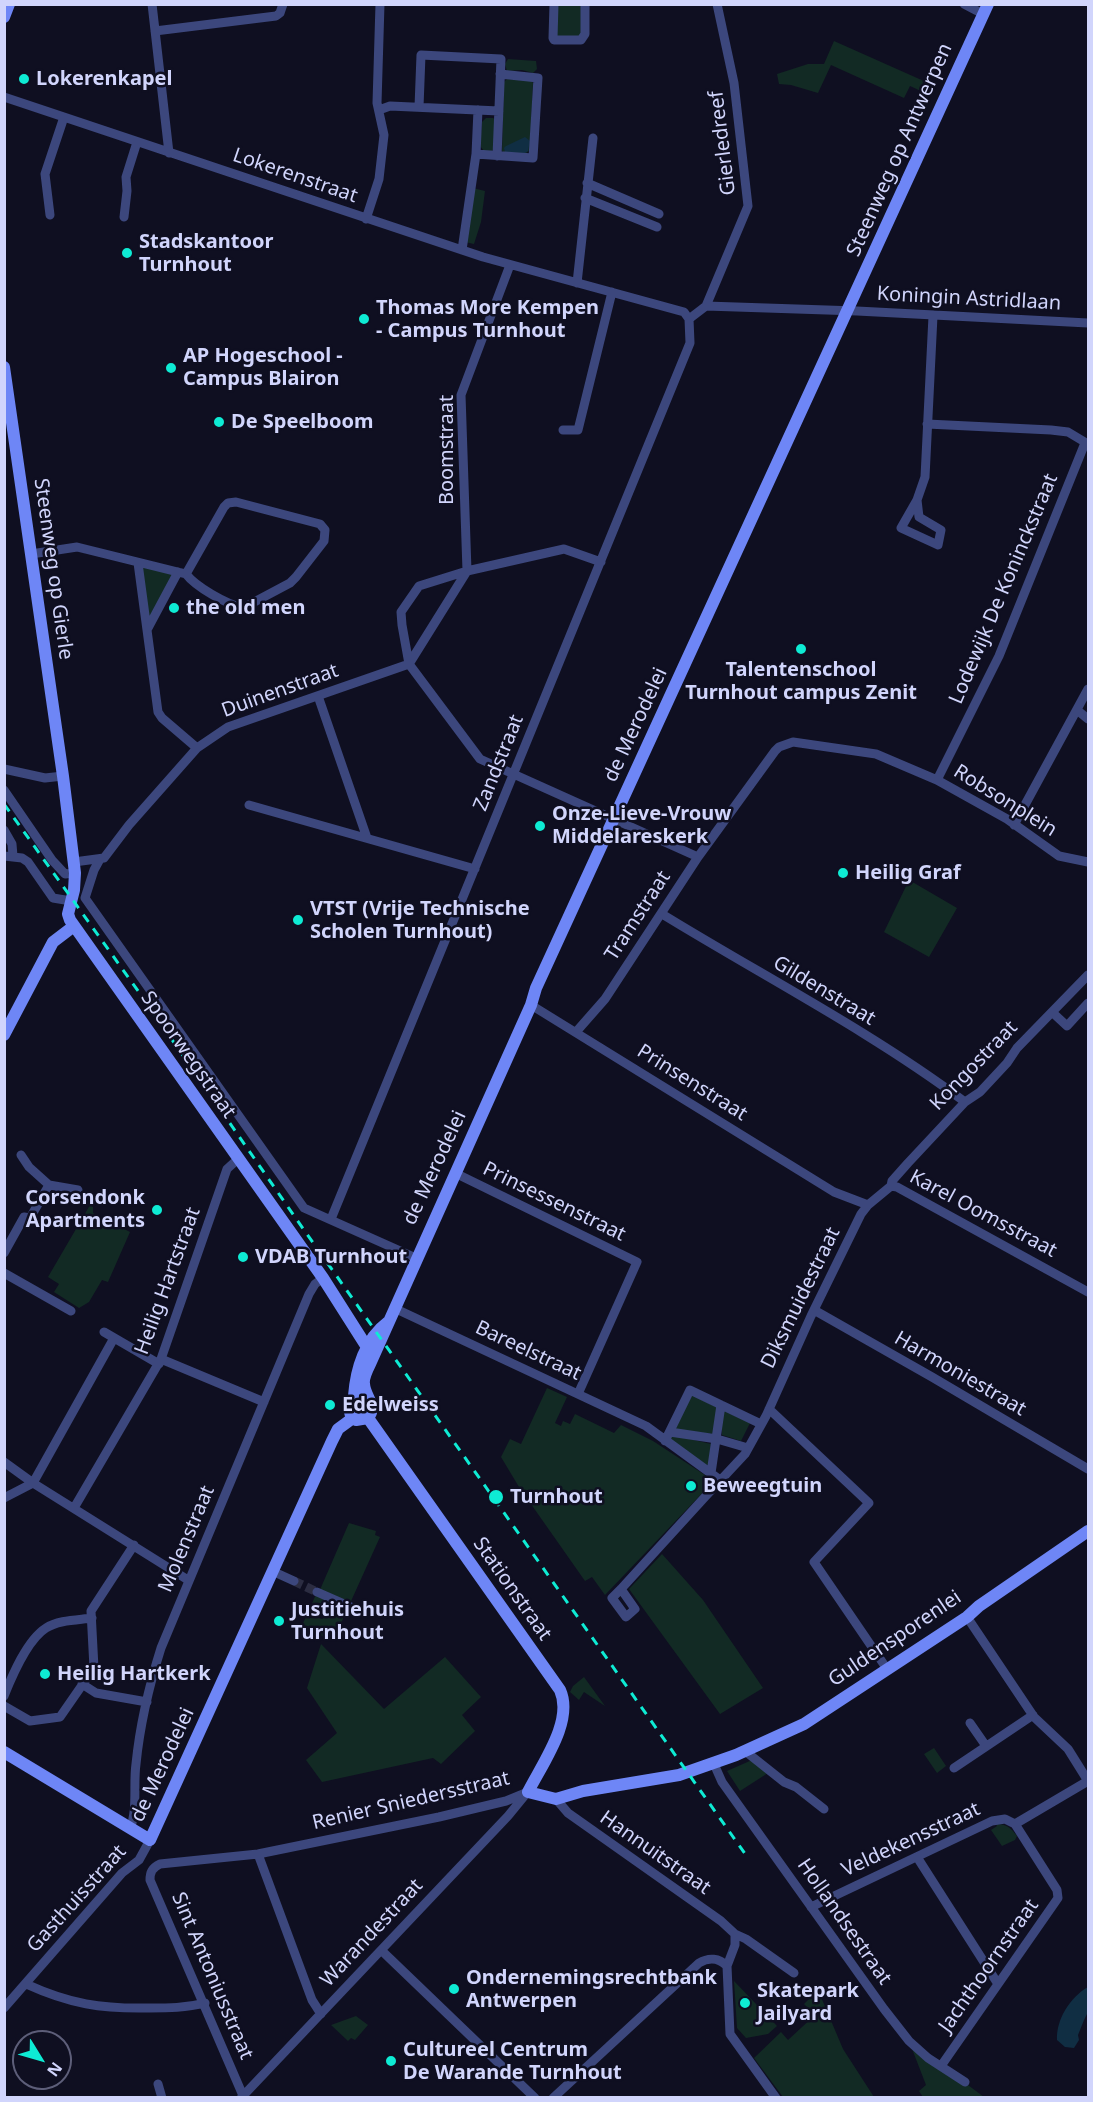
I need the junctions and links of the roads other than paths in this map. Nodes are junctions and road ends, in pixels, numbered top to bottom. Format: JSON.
{"nodes":[{"id":1,"x":9,"y":4,"type":"edge"},
{"id":2,"x":152,"y":4,"type":"edge"},
{"id":3,"x":283,"y":4,"type":"edge"},
{"id":4,"x":380,"y":4,"type":"edge"},
{"id":5,"x":554,"y":4,"type":"edge"},
{"id":6,"x":585,"y":4,"type":"edge"},
{"id":7,"x":717,"y":4,"type":"edge"},
{"id":8,"x":964,"y":4,"type":"edge"},
{"id":9,"x":986,"y":9,"type":"edge"},
{"id":10,"x":4,"y":17,"type":"edge"},
{"id":11,"x":155,"y":31,"type":"junction"},
{"id":12,"x":500,"y":74,"type":"junction"},
{"id":13,"x":4,"y":97,"type":"edge"},
{"id":14,"x":419,"y":107,"type":"junction"},
{"id":15,"x":379,"y":110,"type":"junction"},
{"id":16,"x":478,"y":110,"type":"junction"},
{"id":17,"x":499,"y":111,"type":"junction"},
{"id":18,"x":64,"y":117,"type":"junction"},
{"id":19,"x":593,"y":138,"type":"dead end"},
{"id":20,"x":137,"y":142,"type":"junction"},
{"id":21,"x":169,"y":153,"type":"junction"},
{"id":22,"x":476,"y":154,"type":"junction"},
{"id":23,"x":497,"y":156,"type":"junction"},
{"id":24,"x":587,"y":183,"type":"junction"},
{"id":25,"x":585,"y":198,"type":"junction"},
{"id":26,"x":659,"y":214,"type":"dead end"},
{"id":27,"x":50,"y":215,"type":"dead end"},
{"id":28,"x":124,"y":217,"type":"dead end"},
{"id":29,"x":366,"y":219,"type":"junction"},
{"id":30,"x":657,"y":227,"type":"dead end"},
{"id":31,"x":462,"y":250,"type":"junction"},
{"id":32,"x":510,"y":265,"type":"junction"},
{"id":33,"x":577,"y":283,"type":"junction"},
{"id":34,"x":612,"y":292,"type":"junction"},
{"id":35,"x":711,"y":306,"type":"junction"},
{"id":36,"x":848,"y":311,"type":"junction"},
{"id":37,"x":933,"y":316,"type":"junction"},
{"id":38,"x":689,"y":319,"type":"junction"},
{"id":39,"x":1089,"y":323,"type":"edge"},
{"id":40,"x":4,"y":367,"type":"edge"},
{"id":41,"x":5,"y":381,"type":"edge"},
{"id":42,"x":927,"y":424,"type":"junction"},
{"id":43,"x":563,"y":430,"type":"dead end"},
{"id":44,"x":1087,"y":443,"type":"edge"},
{"id":45,"x":917,"y":500,"type":"junction"},
{"id":46,"x":31,"y":554,"type":"junction"},
{"id":47,"x":138,"y":562,"type":"junction"},
{"id":48,"x":601,"y":562,"type":"junction"},
{"id":49,"x":467,"y":571,"type":"junction"},
{"id":50,"x":182,"y":573,"type":"junction"},
{"id":51,"x":147,"y":630,"type":"junction"},
{"id":52,"x":409,"y":664,"type":"junction"},
{"id":53,"x":1089,"y":689,"type":"edge"},
{"id":54,"x":318,"y":696,"type":"junction"},
{"id":55,"x":1077,"y":710,"type":"junction"},
{"id":56,"x":1089,"y":719,"type":"edge"},
{"id":57,"x":197,"y":748,"type":"junction"},
{"id":58,"x":4,"y":769,"type":"edge"},
{"id":59,"x":514,"y":774,"type":"junction"},
{"id":60,"x":63,"y":776,"type":"junction"},
{"id":61,"x":937,"y":780,"type":"junction"},
{"id":62,"x":4,"y":790,"type":"edge"},
{"id":63,"x":249,"y":805,"type":"dead end"},
{"id":64,"x":615,"y":818,"type":"junction"},
{"id":65,"x":1014,"y":825,"type":"junction"},
{"id":66,"x":4,"y":830,"type":"edge"},
{"id":67,"x":367,"y":838,"type":"junction"},
{"id":68,"x":9,"y":856,"type":"edge"},
{"id":69,"x":698,"y":857,"type":"junction"},
{"id":70,"x":100,"y":859,"type":"junction"},
{"id":71,"x":1089,"y":862,"type":"edge"},
{"id":72,"x":75,"y":867,"type":"junction"},
{"id":73,"x":475,"y":869,"type":"junction"},
{"id":74,"x":72,"y":901,"type":"junction"},
{"id":75,"x":662,"y":915,"type":"junction"},
{"id":76,"x":74,"y":927,"type":"junction"},
{"id":77,"x":1086,"y":981,"type":"edge"},
{"id":78,"x":1089,"y":1003,"type":"edge"},
{"id":79,"x":531,"y":1005,"type":"junction"},
{"id":80,"x":1053,"y":1013,"type":"junction"},
{"id":81,"x":576,"y":1032,"type":"junction"},
{"id":82,"x":4,"y":1035,"type":"edge"},
{"id":83,"x":965,"y":1102,"type":"junction"},
{"id":84,"x":21,"y":1155,"type":"dead end"},
{"id":85,"x":238,"y":1159,"type":"junction"},
{"id":86,"x":455,"y":1173,"type":"junction"},
{"id":87,"x":50,"y":1185,"type":"junction"},
{"id":88,"x":891,"y":1186,"type":"junction"},
{"id":89,"x":78,"y":1191,"type":"dead end"},
{"id":90,"x":868,"y":1205,"type":"junction"},
{"id":91,"x":331,"y":1219,"type":"junction"},
{"id":92,"x":4,"y":1253,"type":"edge"},
{"id":93,"x":416,"y":1258,"type":"junction"},
{"id":94,"x":4,"y":1273,"type":"edge"},
{"id":95,"x":323,"y":1278,"type":"junction"},
{"id":96,"x":1089,"y":1292,"type":"edge"},
{"id":97,"x":394,"y":1308,"type":"junction"},
{"id":98,"x":814,"y":1310,"type":"junction"},
{"id":99,"x":71,"y":1311,"type":"dead end"},
{"id":100,"x":104,"y":1332,"type":"dead end"},
{"id":101,"x":114,"y":1338,"type":"junction"},
{"id":102,"x":367,"y":1354,"type":"junction"},
{"id":103,"x":160,"y":1361,"type":"junction"},
{"id":104,"x":578,"y":1394,"type":"junction"},
{"id":105,"x":354,"y":1399,"type":"junction"},
{"id":106,"x":370,"y":1401,"type":"junction"},
{"id":107,"x":264,"y":1402,"type":"junction"},
{"id":108,"x":721,"y":1405,"type":"junction"},
{"id":109,"x":769,"y":1409,"type":"junction"},
{"id":110,"x":353,"y":1418,"type":"junction"},
{"id":111,"x":368,"y":1418,"type":"junction"},
{"id":112,"x":761,"y":1424,"type":"junction"},
{"id":113,"x":668,"y":1436,"type":"junction"},
{"id":114,"x":717,"y":1439,"type":"junction"},
{"id":115,"x":748,"y":1448,"type":"junction"},
{"id":116,"x":4,"y":1462,"type":"edge"},
{"id":117,"x":1089,"y":1469,"type":"edge"},
{"id":118,"x":711,"y":1473,"type":"junction"},
{"id":119,"x":720,"y":1480,"type":"junction"},
{"id":120,"x":33,"y":1483,"type":"junction"},
{"id":121,"x":4,"y":1498,"type":"edge"},
{"id":122,"x":74,"y":1508,"type":"junction"},
{"id":123,"x":1089,"y":1531,"type":"edge"},
{"id":124,"x":134,"y":1545,"type":"junction"},
{"id":125,"x":272,"y":1571,"type":"junction"},
{"id":126,"x":189,"y":1580,"type":"junction"},
{"id":127,"x":294,"y":1581,"type":"tunnel mouth"},
{"id":128,"x":621,"y":1588,"type":"dead end"},
{"id":129,"x":317,"y":1592,"type":"tunnel mouth"},
{"id":130,"x":358,"y":1610,"type":"dead end"},
{"id":131,"x":967,"y":1617,"type":"junction"},
{"id":132,"x":92,"y":1618,"type":"junction"},
{"id":133,"x":887,"y":1669,"type":"junction"},
{"id":134,"x":9,"y":1672,"type":"edge"},
{"id":135,"x":82,"y":1684,"type":"junction"},
{"id":136,"x":4,"y":1696,"type":"edge"},
{"id":137,"x":147,"y":1702,"type":"junction"},
{"id":138,"x":4,"y":1706,"type":"edge"},
{"id":139,"x":1033,"y":1715,"type":"junction"},
{"id":140,"x":970,"y":1723,"type":"dead end"},
{"id":141,"x":986,"y":1746,"type":"junction"},
{"id":142,"x":746,"y":1751,"type":"junction"},
{"id":143,"x":4,"y":1752,"type":"edge"},
{"id":144,"x":714,"y":1764,"type":"junction"},
{"id":145,"x":954,"y":1768,"type":"dead end"},
{"id":146,"x":1089,"y":1781,"type":"edge"},
{"id":147,"x":528,"y":1792,"type":"junction"},
{"id":148,"x":556,"y":1799,"type":"junction"},
{"id":149,"x":824,"y":1809,"type":"dead end"},
{"id":150,"x":1015,"y":1824,"type":"junction"},
{"id":151,"x":130,"y":1829,"type":"junction"},
{"id":152,"x":150,"y":1840,"type":"junction"},
{"id":153,"x":258,"y":1854,"type":"junction"},
{"id":154,"x":917,"y":1857,"type":"junction"},
{"id":155,"x":150,"y":1871,"type":"joint"},
{"id":156,"x":811,"y":1907,"type":"junction"},
{"id":157,"x":735,"y":1934,"type":"junction"},
{"id":158,"x":381,"y":1950,"type":"junction"},
{"id":159,"x":727,"y":1966,"type":"junction"},
{"id":160,"x":794,"y":1973,"type":"dead end"},
{"id":161,"x":26,"y":1984,"type":"junction"},
{"id":162,"x":998,"y":1984,"type":"junction"},
{"id":163,"x":205,"y":2003,"type":"junction"},
{"id":164,"x":4,"y":2008,"type":"edge"},
{"id":165,"x":321,"y":2014,"type":"junction"},
{"id":166,"x":941,"y":2066,"type":"junction"},
{"id":167,"x":965,"y":2082,"type":"dead end"},
{"id":168,"x":158,"y":2084,"type":"dead end"},
{"id":169,"x":162,"y":2097,"type":"edge"},
{"id":170,"x":243,"y":2097,"type":"edge"},
{"id":171,"x":535,"y":2097,"type":"edge"},
{"id":172,"x":553,"y":2097,"type":"edge"},
{"id":173,"x":776,"y":2097,"type":"edge"}],
"edges":[{"from":1,"to":10,"type":"street"},
{"from":2,"to":11,"type":"street"},
{"from":3,"to":11,"type":"street"},
{"from":4,"to":15,"type":"street"},
{"from":5,"to":6,"type":"street"},
{"from":7,"to":35,"type":"street","name":"Gierledreef"},
{"from":8,"to":9,"type":"street"},
{"from":9,"to":36,"type":"street","name":"Steenweg op Antwerpen"},
{"from":11,"to":21,"type":"street"},
{"from":12,"to":14,"type":"street"},
{"from":12,"to":17,"type":"street"},
{"from":12,"to":23,"type":"street"},
{"from":13,"to":18,"type":"street","name":"Lokerenstraat"},
{"from":14,"to":15,"type":"street"},
{"from":14,"to":16,"type":"street"},
{"from":15,"to":29,"type":"street"},
{"from":16,"to":17,"type":"street"},
{"from":16,"to":22,"type":"street"},
{"from":17,"to":23,"type":"street"},
{"from":18,"to":20,"type":"street","name":"Lokerenstraat"},
{"from":18,"to":27,"type":"street"},
{"from":19,"to":24,"type":"street"},
{"from":20,"to":21,"type":"street","name":"Lokerenstraat"},
{"from":20,"to":28,"type":"street"},
{"from":21,"to":29,"type":"street","name":"Lokerenstraat"},
{"from":22,"to":23,"type":"street"},
{"from":22,"to":31,"type":"street"},
{"from":24,"to":25,"type":"street"},
{"from":24,"to":26,"type":"street"},
{"from":25,"to":30,"type":"street"},
{"from":25,"to":33,"type":"street"},
{"from":29,"to":31,"type":"street","name":"Lokerenstraat"},
{"from":31,"to":32,"type":"street","name":"Lokerenstraat"},
{"from":32,"to":33,"type":"street","name":"Lokerenstraat"},
{"from":32,"to":49,"type":"street","name":"Boomstraat"},
{"from":33,"to":34,"type":"street","name":"Lokerenstraat"},
{"from":34,"to":38,"type":"street","name":"Lokerenstraat"},
{"from":34,"to":43,"type":"street"},
{"from":35,"to":36,"type":"street"},
{"from":35,"to":38,"type":"street"},
{"from":36,"to":37,"type":"street","name":"Koningin Astridlaan"},
{"from":36,"to":64,"type":"street","name":"de Merodelei"},
{"from":37,"to":39,"type":"street","name":"Koningin Astridlaan"},
{"from":37,"to":42,"type":"street"},
{"from":38,"to":48,"type":"street","name":"Zandstraat"},
{"from":40,"to":41,"type":"street","name":"Steenweg op Gierle"},
{"from":41,"to":46,"type":"street","name":"Steenweg op Gierle"},
{"from":42,"to":44,"type":"street"},
{"from":42,"to":45,"type":"street"},
{"from":44,"to":61,"type":"street","name":"Lodewijk De Koninckstraat"},
{"from":45,"to":45,"type":"street"},
{"from":46,"to":47,"type":"street"},
{"from":46,"to":60,"type":"street","name":"Steenweg op Gierle"},
{"from":47,"to":50,"type":"street"},
{"from":47,"to":51,"type":"street"},
{"from":48,"to":49,"type":"street"},
{"from":48,"to":59,"type":"street","name":"Zandstraat"},
{"from":49,"to":52,"type":"street"},
{"from":49,"to":52,"type":"street"},
{"from":50,"to":50,"type":"street"},
{"from":50,"to":51,"type":"street"},
{"from":51,"to":57,"type":"street"},
{"from":52,"to":54,"type":"street","name":"Duinenstraat"},
{"from":52,"to":59,"type":"street"},
{"from":53,"to":55,"type":"street"},
{"from":54,"to":57,"type":"street","name":"Duinenstraat"},
{"from":54,"to":67,"type":"street"},
{"from":55,"to":56,"type":"street"},
{"from":55,"to":65,"type":"street"},
{"from":57,"to":70,"type":"street","name":"Duinenstraat"},
{"from":58,"to":60,"type":"street"},
{"from":59,"to":64,"type":"street"},
{"from":59,"to":73,"type":"street","name":"Zandstraat"},
{"from":60,"to":72,"type":"street","name":"Steenweg op Gierle"},
{"from":61,"to":65,"type":"street","name":"Robsonplein"},
{"from":61,"to":69,"type":"street","name":"Tramstraat"},
{"from":62,"to":72,"type":"street"},
{"from":63,"to":67,"type":"street"},
{"from":64,"to":69,"type":"street"},
{"from":64,"to":79,"type":"street","name":"de Merodelei"},
{"from":65,"to":71,"type":"street","name":"Robsonplein"},
{"from":66,"to":68,"type":"street"},
{"from":67,"to":73,"type":"street"},
{"from":68,"to":74,"type":"street"},
{"from":69,"to":75,"type":"street","name":"Tramstraat"},
{"from":70,"to":72,"type":"street"},
{"from":70,"to":91,"type":"street","name":"Duinenstraat"},
{"from":72,"to":74,"type":"street","name":"Steenweg op Gierle"},
{"from":73,"to":91,"type":"street","name":"Zandstraat"},
{"from":74,"to":76,"type":"street"},
{"from":75,"to":81,"type":"street","name":"Tramstraat"},
{"from":75,"to":83,"type":"street","name":"Gildenstraat"},
{"from":76,"to":82,"type":"street"},
{"from":76,"to":85,"type":"street","name":"Spoorwegstraat"},
{"from":77,"to":80,"type":"street","name":"Kongostraat"},
{"from":78,"to":80,"type":"street"},
{"from":79,"to":81,"type":"street","name":"Prinsenstraat"},
{"from":79,"to":86,"type":"street","name":"de Merodelei"},
{"from":80,"to":83,"type":"street","name":"Kongostraat"},
{"from":81,"to":90,"type":"street","name":"Prinsenstraat"},
{"from":83,"to":88,"type":"street","name":"Kongostraat"},
{"from":84,"to":87,"type":"street"},
{"from":85,"to":95,"type":"street","name":"Spoorwegstraat"},
{"from":85,"to":103,"type":"street","name":"Heilig Hartstraat"},
{"from":86,"to":93,"type":"street","name":"de Merodelei"},
{"from":86,"to":104,"type":"street","name":"Prinsessenstraat"},
{"from":87,"to":89,"type":"street"},
{"from":87,"to":92,"type":"street"},
{"from":88,"to":90,"type":"street","name":"Kongostraat"},
{"from":88,"to":96,"type":"street","name":"Karel Oomsstraat"},
{"from":90,"to":98,"type":"street","name":"Diksmuidestraat"},
{"from":91,"to":93,"type":"street"},
{"from":93,"to":97,"type":"street","name":"de Merodelei"},
{"from":94,"to":99,"type":"street"},
{"from":95,"to":102,"type":"street","name":"Spoorwegstraat"},
{"from":95,"to":107,"type":"street","name":"Molenstraat"},
{"from":97,"to":102,"type":"street","name":"de Merodelei"},
{"from":97,"to":104,"type":"street","name":"Bareelstraat"},
{"from":98,"to":109,"type":"street","name":"Diksmuidestraat"},
{"from":98,"to":117,"type":"street","name":"Harmoniestraat"},
{"from":100,"to":101,"type":"street"},
{"from":101,"to":103,"type":"street"},
{"from":101,"to":120,"type":"street"},
{"from":102,"to":105,"type":"street","name":"de Merodelei"},
{"from":102,"to":106,"type":"street","name":"de Merodelei"},
{"from":103,"to":107,"type":"street"},
{"from":103,"to":122,"type":"street","name":"Heilig Hartstraat"},
{"from":104,"to":113,"type":"street","name":"Bareelstraat"},
{"from":105,"to":106,"type":"street"},
{"from":105,"to":110,"type":"street","name":"de Merodelei"},
{"from":106,"to":111,"type":"street","name":"de Merodelei"},
{"from":107,"to":126,"type":"street","name":"Molenstraat"},
{"from":108,"to":112,"type":"street"},
{"from":108,"to":113,"type":"street"},
{"from":108,"to":114,"type":"street"},
{"from":109,"to":112,"type":"street","name":"Diksmuidestraat"},
{"from":109,"to":133,"type":"street"},
{"from":110,"to":111,"type":"street"},
{"from":110,"to":125,"type":"street","name":"de Merodelei"},
{"from":111,"to":147,"type":"street","name":"Stationstraat"},
{"from":112,"to":115,"type":"street","name":"Diksmuidestraat"},
{"from":113,"to":114,"type":"street"},
{"from":113,"to":118,"type":"street","name":"Bareelstraat"},
{"from":114,"to":115,"type":"street"},
{"from":114,"to":118,"type":"street"},
{"from":115,"to":119,"type":"street","name":"Diksmuidestraat"},
{"from":116,"to":120,"type":"street"},
{"from":118,"to":119,"type":"street","name":"Bareelstraat"},
{"from":119,"to":128,"type":"street","name":"Diksmuidestraat"},
{"from":120,"to":121,"type":"street"},
{"from":120,"to":122,"type":"street"},
{"from":122,"to":124,"type":"street"},
{"from":123,"to":131,"type":"street","name":"Guldensporenlei"},
{"from":124,"to":126,"type":"street"},
{"from":124,"to":132,"type":"street"},
{"from":125,"to":127,"type":"street"},
{"from":125,"to":152,"type":"street","name":"de Merodelei"},
{"from":126,"to":137,"type":"street","name":"Molenstraat"},
{"from":129,"to":130,"type":"street"},
{"from":131,"to":133,"type":"street","name":"Guldensporenlei"},
{"from":131,"to":139,"type":"street"},
{"from":132,"to":134,"type":"street"},
{"from":132,"to":135,"type":"street"},
{"from":133,"to":142,"type":"street","name":"Guldensporenlei"},
{"from":134,"to":136,"type":"street"},
{"from":135,"to":137,"type":"street"},
{"from":135,"to":138,"type":"street"},
{"from":137,"to":151,"type":"street","name":"Molenstraat"},
{"from":139,"to":141,"type":"street"},
{"from":139,"to":146,"type":"street"},
{"from":140,"to":141,"type":"street"},
{"from":141,"to":145,"type":"street"},
{"from":142,"to":144,"type":"street","name":"Guldensporenlei"},
{"from":142,"to":149,"type":"street"},
{"from":143,"to":151,"type":"street"},
{"from":144,"to":148,"type":"street"},
{"from":144,"to":156,"type":"street","name":"Hollandsestraat"},
{"from":146,"to":150,"type":"street"},
{"from":147,"to":148,"type":"street","name":"Renier Sniedersstraat"},
{"from":147,"to":153,"type":"street","name":"Renier Sniedersstraat"},
{"from":147,"to":158,"type":"street","name":"Warandestraat"},
{"from":148,"to":157,"type":"street","name":"Hannuitstraat"},
{"from":150,"to":154,"type":"street","name":"Veldekensstraat"},
{"from":150,"to":162,"type":"street","name":"Jachthoornstraat"},
{"from":151,"to":152,"type":"street"},
{"from":152,"to":161,"type":"street","name":"Gasthuisstraat"},
{"from":153,"to":155,"type":"street","name":"Renier Sniedersstraat"},
{"from":153,"to":165,"type":"street"},
{"from":154,"to":156,"type":"street","name":"Veldekensstraat"},
{"from":154,"to":162,"type":"street"},
{"from":155,"to":163,"type":"street","name":"Sint Antoniusstraat"},
{"from":156,"to":166,"type":"street","name":"Hollandsestraat"},
{"from":157,"to":159,"type":"street"},
{"from":157,"to":160,"type":"street","name":"Hannuitstraat"},
{"from":158,"to":165,"type":"street","name":"Warandestraat"},
{"from":158,"to":171,"type":"street"},
{"from":159,"to":172,"type":"street"},
{"from":159,"to":173,"type":"street"},
{"from":161,"to":163,"type":"street"},
{"from":161,"to":164,"type":"street","name":"Gasthuisstraat"},
{"from":162,"to":166,"type":"street","name":"Jachthoornstraat"},
{"from":163,"to":170,"type":"street","name":"Sint Antoniusstraat"},
{"from":165,"to":170,"type":"street","name":"Warandestraat"},
{"from":166,"to":167,"type":"street","name":"Hollandsestraat"},
{"from":168,"to":169,"type":"street"}]}
